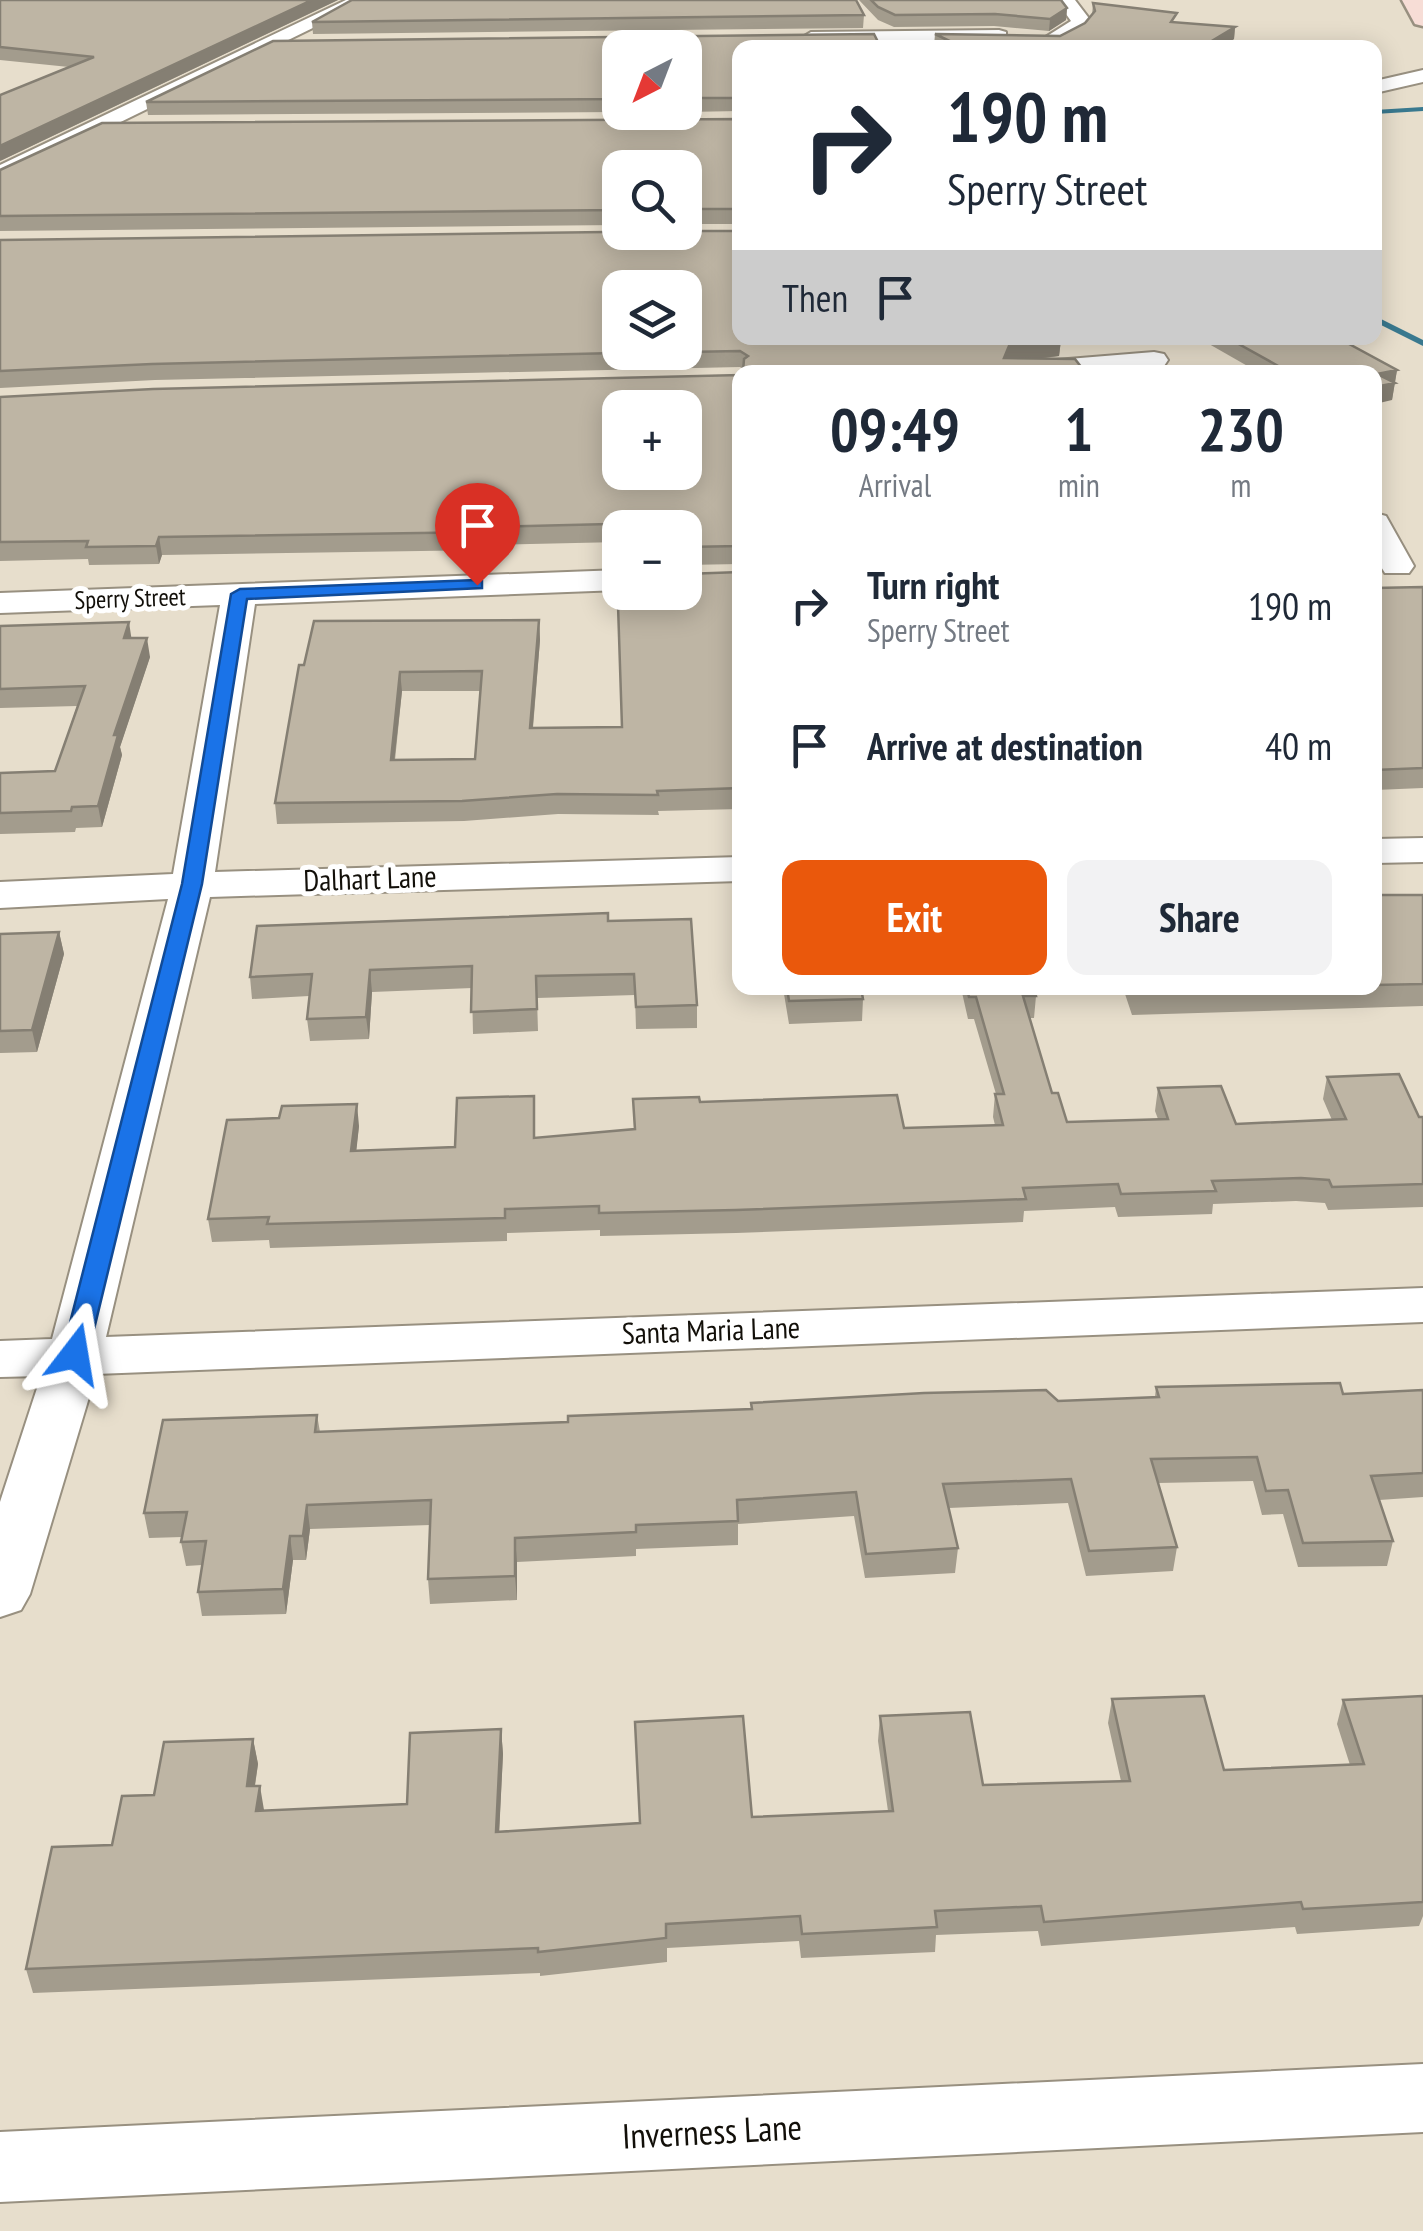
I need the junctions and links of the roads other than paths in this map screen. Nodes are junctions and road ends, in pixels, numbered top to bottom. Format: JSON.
{"nodes":[{"id":1,"x":361,"y":0,"type":"edge"},
{"id":2,"x":1065,"y":0,"type":"edge"},
{"id":3,"x":1413,"y":0,"type":"edge"},
{"id":4,"x":1423,"y":19,"type":"edge"},
{"id":5,"x":798,"y":38,"type":"edge"},
{"id":6,"x":1020,"y":40,"type":"edge"},
{"id":7,"x":1055,"y":40,"type":"edge"},
{"id":8,"x":267,"y":44,"type":"junction"},
{"id":9,"x":314,"y":45,"type":"edge"},
{"id":10,"x":1423,"y":76,"type":"edge"},
{"id":11,"x":1382,"y":85,"type":"edge"},
{"id":12,"x":102,"y":126,"type":"junction"},
{"id":13,"x":154,"y":128,"type":"edge"},
{"id":14,"x":0,"y":174,"type":"edge"},
{"id":15,"x":1133,"y":345,"type":"edge"},
{"id":16,"x":1162,"y":365,"type":"edge"},
{"id":17,"x":1382,"y":537,"type":"edge"},
{"id":18,"x":1398,"y":567,"type":"edge"},
{"id":19,"x":602,"y":581,"type":"edge"},
{"id":20,"x":240,"y":594,"type":"junction"},
{"id":21,"x":0,"y":603,"type":"edge"},
{"id":22,"x":1423,"y":850,"type":"edge"},
{"id":23,"x":1382,"y":851,"type":"edge"},
{"id":24,"x":732,"y":869,"type":"edge"},
{"id":25,"x":192,"y":884,"type":"junction"},
{"id":26,"x":0,"y":895,"type":"edge"},
{"id":27,"x":1423,"y":1304,"type":"edge"},
{"id":28,"x":75,"y":1354,"type":"junction"},
{"id":29,"x":0,"y":1358,"type":"edge"},
{"id":30,"x":0,"y":1594,"type":"edge"},
{"id":31,"x":1423,"y":2098,"type":"edge"},
{"id":32,"x":0,"y":2167,"type":"edge"}],
"edges":[{"from":1,"to":8,"type":"street"},
{"from":2,"to":7,"type":"street"},
{"from":3,"to":4,"type":"street"},
{"from":5,"to":6,"type":"street"},
{"from":8,"to":9,"type":"street"},
{"from":8,"to":12,"type":"street"},
{"from":10,"to":11,"type":"street"},
{"from":12,"to":13,"type":"street"},
{"from":12,"to":14,"type":"street"},
{"from":15,"to":16,"type":"street"},
{"from":17,"to":18,"type":"street"},
{"from":19,"to":20,"type":"street","name":"Sperry Street"},
{"from":20,"to":21,"type":"street","name":"Sperry Street"},
{"from":20,"to":25,"type":"street"},
{"from":22,"to":23,"type":"street"},
{"from":24,"to":25,"type":"street","name":"Dalhart Lane"},
{"from":25,"to":26,"type":"street","name":"Dalhart Lane"},
{"from":25,"to":28,"type":"street"},
{"from":27,"to":28,"type":"street","name":"Santa Maria Lane"},
{"from":28,"to":29,"type":"street","name":"Santa Maria Lane"},
{"from":28,"to":30,"type":"street"},
{"from":31,"to":32,"type":"street","name":"Inverness Lane"}]}
